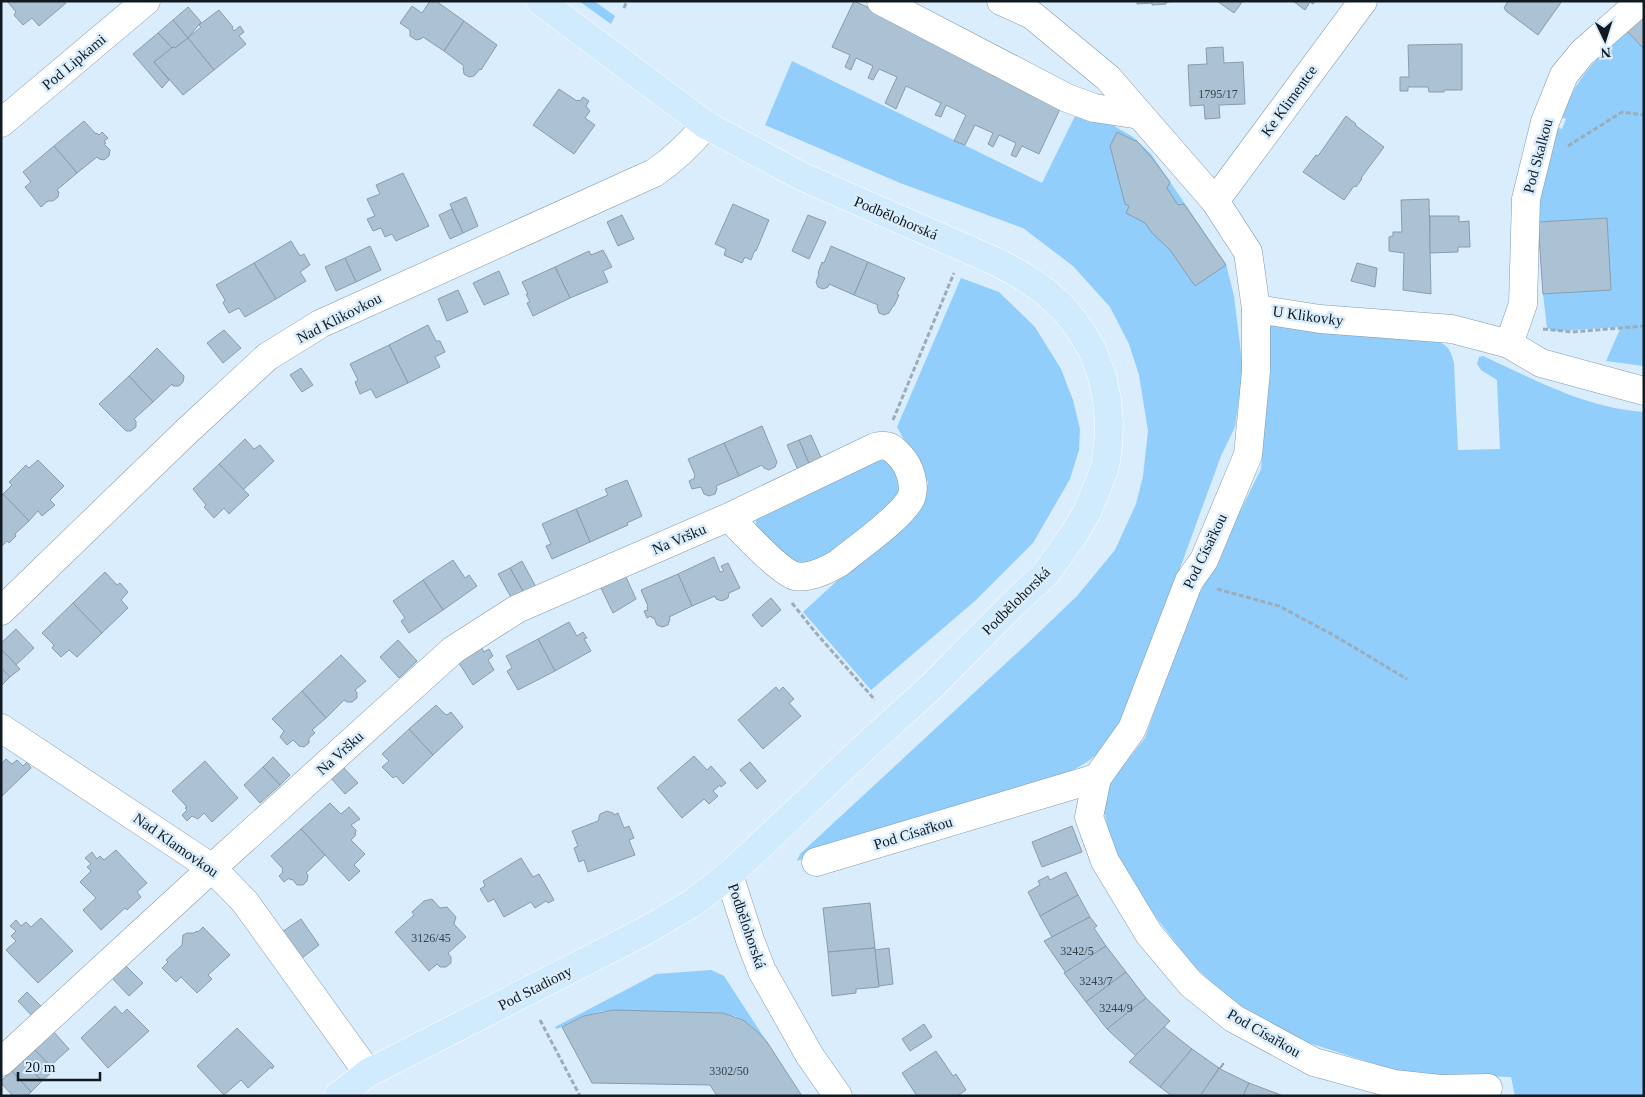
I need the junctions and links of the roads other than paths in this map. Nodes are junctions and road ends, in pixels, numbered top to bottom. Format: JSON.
{"nodes":[{"id":1,"x":146,"y":1,"type":"edge"},
{"id":2,"x":540,"y":1,"type":"edge"},
{"id":3,"x":881,"y":1,"type":"edge"},
{"id":4,"x":1000,"y":1,"type":"edge"},
{"id":5,"x":1363,"y":1,"type":"edge"},
{"id":6,"x":1641,"y":1,"type":"edge"},
{"id":7,"x":1035,"y":8,"type":"edge"},
{"id":8,"x":1140,"y":115,"type":"junction"},
{"id":9,"x":1,"y":123,"type":"edge"},
{"id":10,"x":706,"y":125,"type":"junction"},
{"id":11,"x":1215,"y":201,"type":"junction"},
{"id":12,"x":1256,"y":309,"type":"junction"},
{"id":13,"x":1512,"y":335,"type":"junction"},
{"id":14,"x":1644,"y":391,"type":"edge"},
{"id":15,"x":729,"y":517,"type":"junction"},
{"id":16,"x":1,"y":611,"type":"edge"},
{"id":17,"x":1,"y":728,"type":"edge"},
{"id":18,"x":1097,"y":778,"type":"junction"},
{"id":19,"x":816,"y":862,"type":"dead end"},
{"id":20,"x":212,"y":868,"type":"junction"},
{"id":21,"x":729,"y":875,"type":"junction"},
{"id":22,"x":1,"y":1062,"type":"edge"},
{"id":23,"x":368,"y":1073,"type":"junction"},
{"id":24,"x":1488,"y":1088,"type":"dead end"},
{"id":25,"x":338,"y":1096,"type":"edge"},
{"id":26,"x":838,"y":1096,"type":"edge"}],
"edges":[{"from":1,"to":9,"type":"street","name":"Pod Lipkami"},
{"from":2,"to":10,"type":"main road","name":"Podbělohorská"},
{"from":3,"to":8,"type":"street"},
{"from":4,"to":7,"type":"street","name":"U Klikovky"},
{"from":5,"to":11,"type":"street","name":"Ke Klimentce"},
{"from":6,"to":13,"type":"street","name":"Pod Skalkou"},
{"from":7,"to":8,"type":"street","name":"U Klikovky"},
{"from":8,"to":11,"type":"street","name":"U Klikovky"},
{"from":10,"to":16,"type":"street","name":"Nad Klikovkou"},
{"from":10,"to":21,"type":"main road","name":"Podbělohorská"},
{"from":11,"to":12,"type":"street","name":"U Klikovky"},
{"from":12,"to":13,"type":"street","name":"U Klikovky"},
{"from":12,"to":18,"type":"street","name":"Pod Císařkou"},
{"from":13,"to":14,"type":"street","name":"U Klikovky"},
{"from":15,"to":15,"type":"street","name":"Na Vršku"},
{"from":15,"to":20,"type":"street","name":"Na Vršku"},
{"from":17,"to":20,"type":"street","name":"Nad Klamovkou"},
{"from":18,"to":19,"type":"street","name":"Pod Císařkou"},
{"from":18,"to":24,"type":"street","name":"Pod Císařkou"},
{"from":20,"to":22,"type":"street","name":"Na Vršku"},
{"from":20,"to":23,"type":"street","name":"Nad Klamovkou"},
{"from":21,"to":23,"type":"main road","name":"Pod Stadiony"},
{"from":21,"to":26,"type":"street","name":"Podbělohorská"},
{"from":23,"to":25,"type":"main road","name":"Pod Stadiony"}]}
